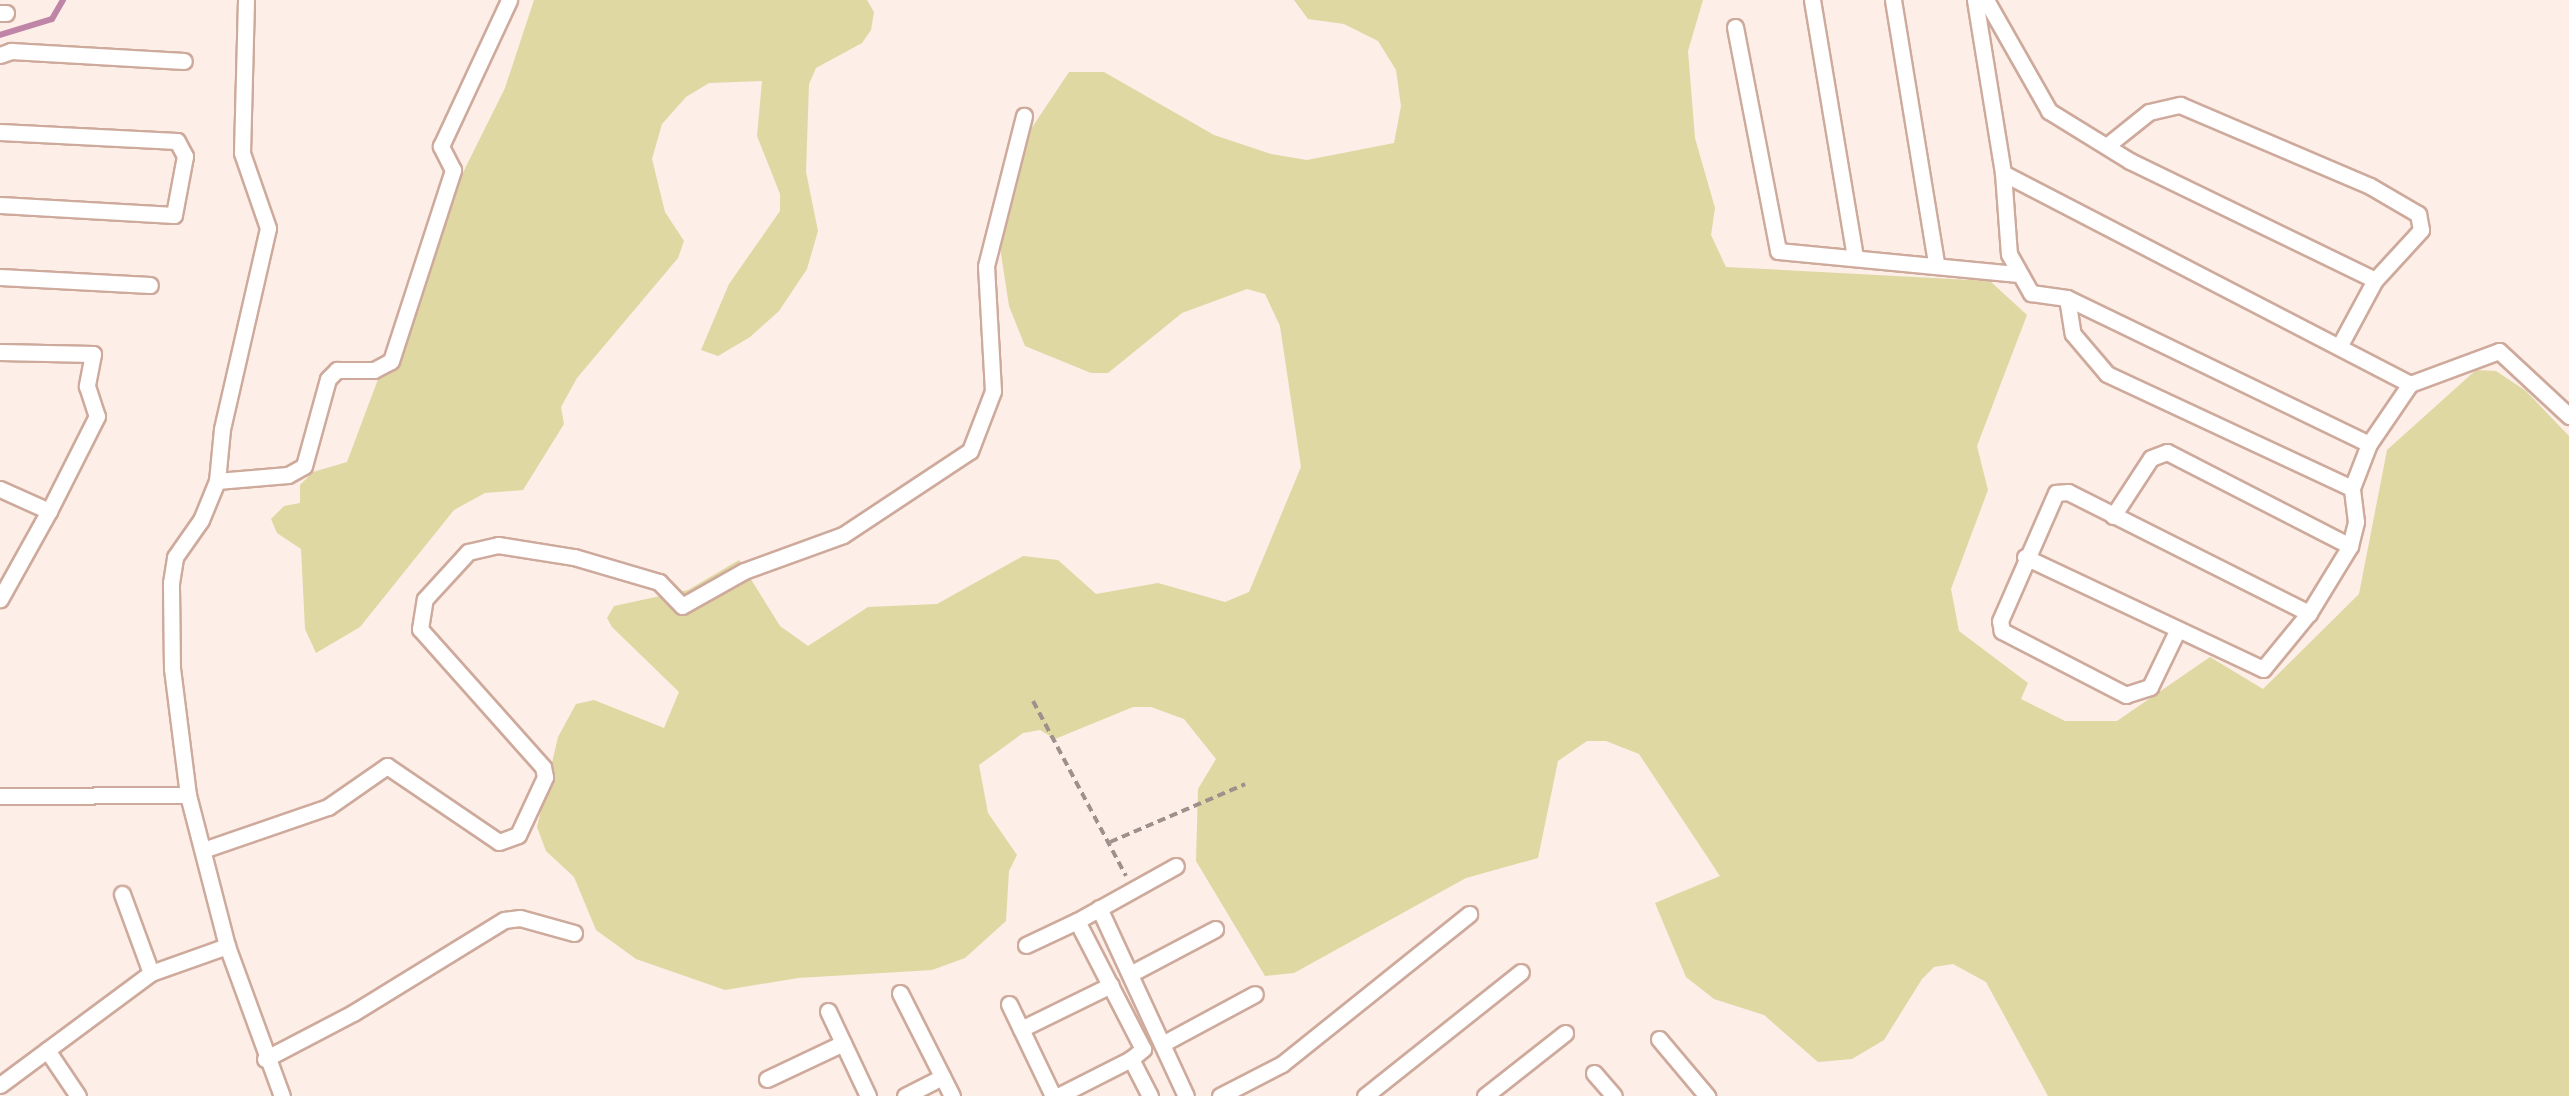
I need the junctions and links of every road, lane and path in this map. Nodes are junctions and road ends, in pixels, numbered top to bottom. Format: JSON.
{"nodes":[{"id":1,"x":246,"y":0,"type":"edge"},
{"id":2,"x":509,"y":0,"type":"edge"},
{"id":3,"x":1812,"y":0,"type":"edge"},
{"id":4,"x":1892,"y":0,"type":"edge"},
{"id":5,"x":1975,"y":0,"type":"edge"},
{"id":6,"x":1986,"y":0,"type":"edge"},
{"id":7,"x":1735,"y":26,"type":"dead end"},
{"id":8,"x":0,"y":55,"type":"edge"},
{"id":9,"x":184,"y":61,"type":"dead end"},
{"id":10,"x":1024,"y":116,"type":"dead end"},
{"id":11,"x":0,"y":132,"type":"edge"},
{"id":12,"x":2109,"y":144,"type":"junction"},
{"id":13,"x":2003,"y":173,"type":"junction"},
{"id":14,"x":0,"y":205,"type":"edge"},
{"id":15,"x":1855,"y":257,"type":"junction"},
{"id":16,"x":1936,"y":264,"type":"junction"},
{"id":17,"x":2016,"y":274,"type":"junction"},
{"id":18,"x":0,"y":277,"type":"edge"},
{"id":19,"x":2374,"y":280,"type":"junction"},
{"id":20,"x":150,"y":285,"type":"dead end"},
{"id":21,"x":2068,"y":298,"type":"junction"},
{"id":22,"x":2340,"y":345,"type":"junction"},
{"id":23,"x":0,"y":352,"type":"edge"},
{"id":24,"x":2410,"y":384,"type":"junction"},
{"id":25,"x":2569,"y":416,"type":"edge"},
{"id":26,"x":2369,"y":444,"type":"junction"},
{"id":27,"x":217,"y":481,"type":"junction"},
{"id":28,"x":0,"y":488,"type":"edge"},
{"id":29,"x":2352,"y":488,"type":"junction"},
{"id":30,"x":48,"y":511,"type":"junction"},
{"id":31,"x":2114,"y":516,"type":"junction"},
{"id":32,"x":2350,"y":546,"type":"junction"},
{"id":33,"x":2025,"y":557,"type":"junction"},
{"id":34,"x":0,"y":600,"type":"edge"},
{"id":35,"x":2309,"y":613,"type":"junction"},
{"id":36,"x":2176,"y":632,"type":"junction"},
{"id":37,"x":1033,"y":701,"type":"dead end"},
{"id":38,"x":1245,"y":784,"type":"dead end"},
{"id":39,"x":188,"y":795,"type":"junction"},
{"id":40,"x":0,"y":796,"type":"edge"},
{"id":41,"x":1110,"y":842,"type":"junction"},
{"id":42,"x":204,"y":850,"type":"junction"},
{"id":43,"x":1176,"y":866,"type":"dead end"},
{"id":44,"x":1132,"y":889,"type":"junction"},
{"id":45,"x":122,"y":894,"type":"dead end"},
{"id":46,"x":1100,"y":908,"type":"junction"},
{"id":47,"x":1469,"y":914,"type":"dead end"},
{"id":48,"x":1077,"y":921,"type":"junction"},
{"id":49,"x":1215,"y":929,"type":"dead end"},
{"id":50,"x":574,"y":933,"type":"dead end"},
{"id":51,"x":1026,"y":945,"type":"dead end"},
{"id":52,"x":227,"y":946,"type":"junction"},
{"id":53,"x":1132,"y":972,"type":"junction"},
{"id":54,"x":1521,"y":972,"type":"dead end"},
{"id":55,"x":151,"y":973,"type":"junction"},
{"id":56,"x":1110,"y":986,"type":"junction"},
{"id":57,"x":900,"y":993,"type":"dead end"},
{"id":58,"x":1254,"y":994,"type":"dead end"},
{"id":59,"x":1009,"y":1004,"type":"dead end"},
{"id":60,"x":828,"y":1011,"type":"dead end"},
{"id":61,"x":1021,"y":1029,"type":"junction"},
{"id":62,"x":1565,"y":1033,"type":"dead end"},
{"id":63,"x":1658,"y":1039,"type":"dead end"},
{"id":64,"x":843,"y":1043,"type":"junction"},
{"id":65,"x":1164,"y":1043,"type":"junction"},
{"id":66,"x":47,"y":1050,"type":"junction"},
{"id":67,"x":265,"y":1059,"type":"junction"},
{"id":68,"x":1131,"y":1059,"type":"junction"},
{"id":69,"x":1594,"y":1073,"type":"dead end"},
{"id":70,"x":942,"y":1077,"type":"junction"},
{"id":71,"x":768,"y":1079,"type":"dead end"},
{"id":72,"x":0,"y":1086,"type":"edge"},
{"id":73,"x":78,"y":1096,"type":"edge"},
{"id":74,"x":282,"y":1096,"type":"edge"},
{"id":75,"x":868,"y":1096,"type":"edge"},
{"id":76,"x":904,"y":1096,"type":"edge"},
{"id":77,"x":952,"y":1096,"type":"edge"},
{"id":78,"x":1056,"y":1096,"type":"edge"},
{"id":79,"x":1150,"y":1096,"type":"edge"},
{"id":80,"x":1186,"y":1096,"type":"edge"},
{"id":81,"x":1220,"y":1096,"type":"edge"},
{"id":82,"x":1365,"y":1096,"type":"edge"},
{"id":83,"x":1484,"y":1096,"type":"edge"},
{"id":84,"x":1614,"y":1096,"type":"edge"},
{"id":85,"x":1707,"y":1096,"type":"edge"}],
"edges":[{"from":1,"to":27,"type":"street"},
{"from":2,"to":27,"type":"street"},
{"from":3,"to":15,"type":"street"},
{"from":4,"to":16,"type":"street"},
{"from":5,"to":13,"type":"street"},
{"from":6,"to":12,"type":"street"},
{"from":7,"to":15,"type":"street"},
{"from":8,"to":9,"type":"street"},
{"from":10,"to":42,"type":"street"},
{"from":11,"to":14,"type":"street"},
{"from":12,"to":19,"type":"street"},
{"from":12,"to":19,"type":"street"},
{"from":13,"to":17,"type":"street"},
{"from":13,"to":22,"type":"street"},
{"from":15,"to":16,"type":"street"},
{"from":16,"to":17,"type":"street"},
{"from":17,"to":21,"type":"street"},
{"from":18,"to":20,"type":"street"},
{"from":19,"to":22,"type":"street"},
{"from":21,"to":26,"type":"street"},
{"from":21,"to":29,"type":"street"},
{"from":22,"to":24,"type":"street"},
{"from":23,"to":30,"type":"street"},
{"from":24,"to":25,"type":"street"},
{"from":24,"to":26,"type":"street"},
{"from":26,"to":29,"type":"street"},
{"from":27,"to":39,"type":"street"},
{"from":28,"to":30,"type":"street"},
{"from":29,"to":32,"type":"street"},
{"from":30,"to":34,"type":"street"},
{"from":31,"to":32,"type":"street"},
{"from":31,"to":33,"type":"street"},
{"from":31,"to":35,"type":"street"},
{"from":32,"to":35,"type":"street"},
{"from":33,"to":36,"type":"street"},
{"from":33,"to":36,"type":"street"},
{"from":35,"to":36,"type":"street"},
{"from":37,"to":41,"type":"path"},
{"from":38,"to":41,"type":"path"},
{"from":39,"to":40,"type":"street"},
{"from":39,"to":42,"type":"street"},
{"from":41,"to":44,"type":"path"},
{"from":42,"to":52,"type":"street"},
{"from":43,"to":44,"type":"street"},
{"from":44,"to":46,"type":"street"},
{"from":45,"to":55,"type":"street"},
{"from":46,"to":48,"type":"street"},
{"from":46,"to":53,"type":"street"},
{"from":47,"to":81,"type":"street"},
{"from":48,"to":51,"type":"street"},
{"from":48,"to":56,"type":"street"},
{"from":49,"to":53,"type":"street"},
{"from":50,"to":67,"type":"street"},
{"from":52,"to":55,"type":"street"},
{"from":52,"to":67,"type":"street"},
{"from":53,"to":65,"type":"street"},
{"from":54,"to":82,"type":"street"},
{"from":55,"to":66,"type":"street"},
{"from":56,"to":61,"type":"street"},
{"from":56,"to":68,"type":"street"},
{"from":57,"to":70,"type":"street"},
{"from":58,"to":65,"type":"street"},
{"from":59,"to":61,"type":"street"},
{"from":60,"to":64,"type":"street"},
{"from":61,"to":78,"type":"street"},
{"from":62,"to":83,"type":"street"},
{"from":63,"to":85,"type":"street"},
{"from":64,"to":71,"type":"street"},
{"from":64,"to":75,"type":"street"},
{"from":65,"to":80,"type":"street"},
{"from":66,"to":72,"type":"street"},
{"from":66,"to":73,"type":"street"},
{"from":67,"to":74,"type":"street"},
{"from":68,"to":78,"type":"street"},
{"from":68,"to":79,"type":"street"},
{"from":69,"to":84,"type":"street"},
{"from":70,"to":76,"type":"street"},
{"from":70,"to":77,"type":"street"}]}
